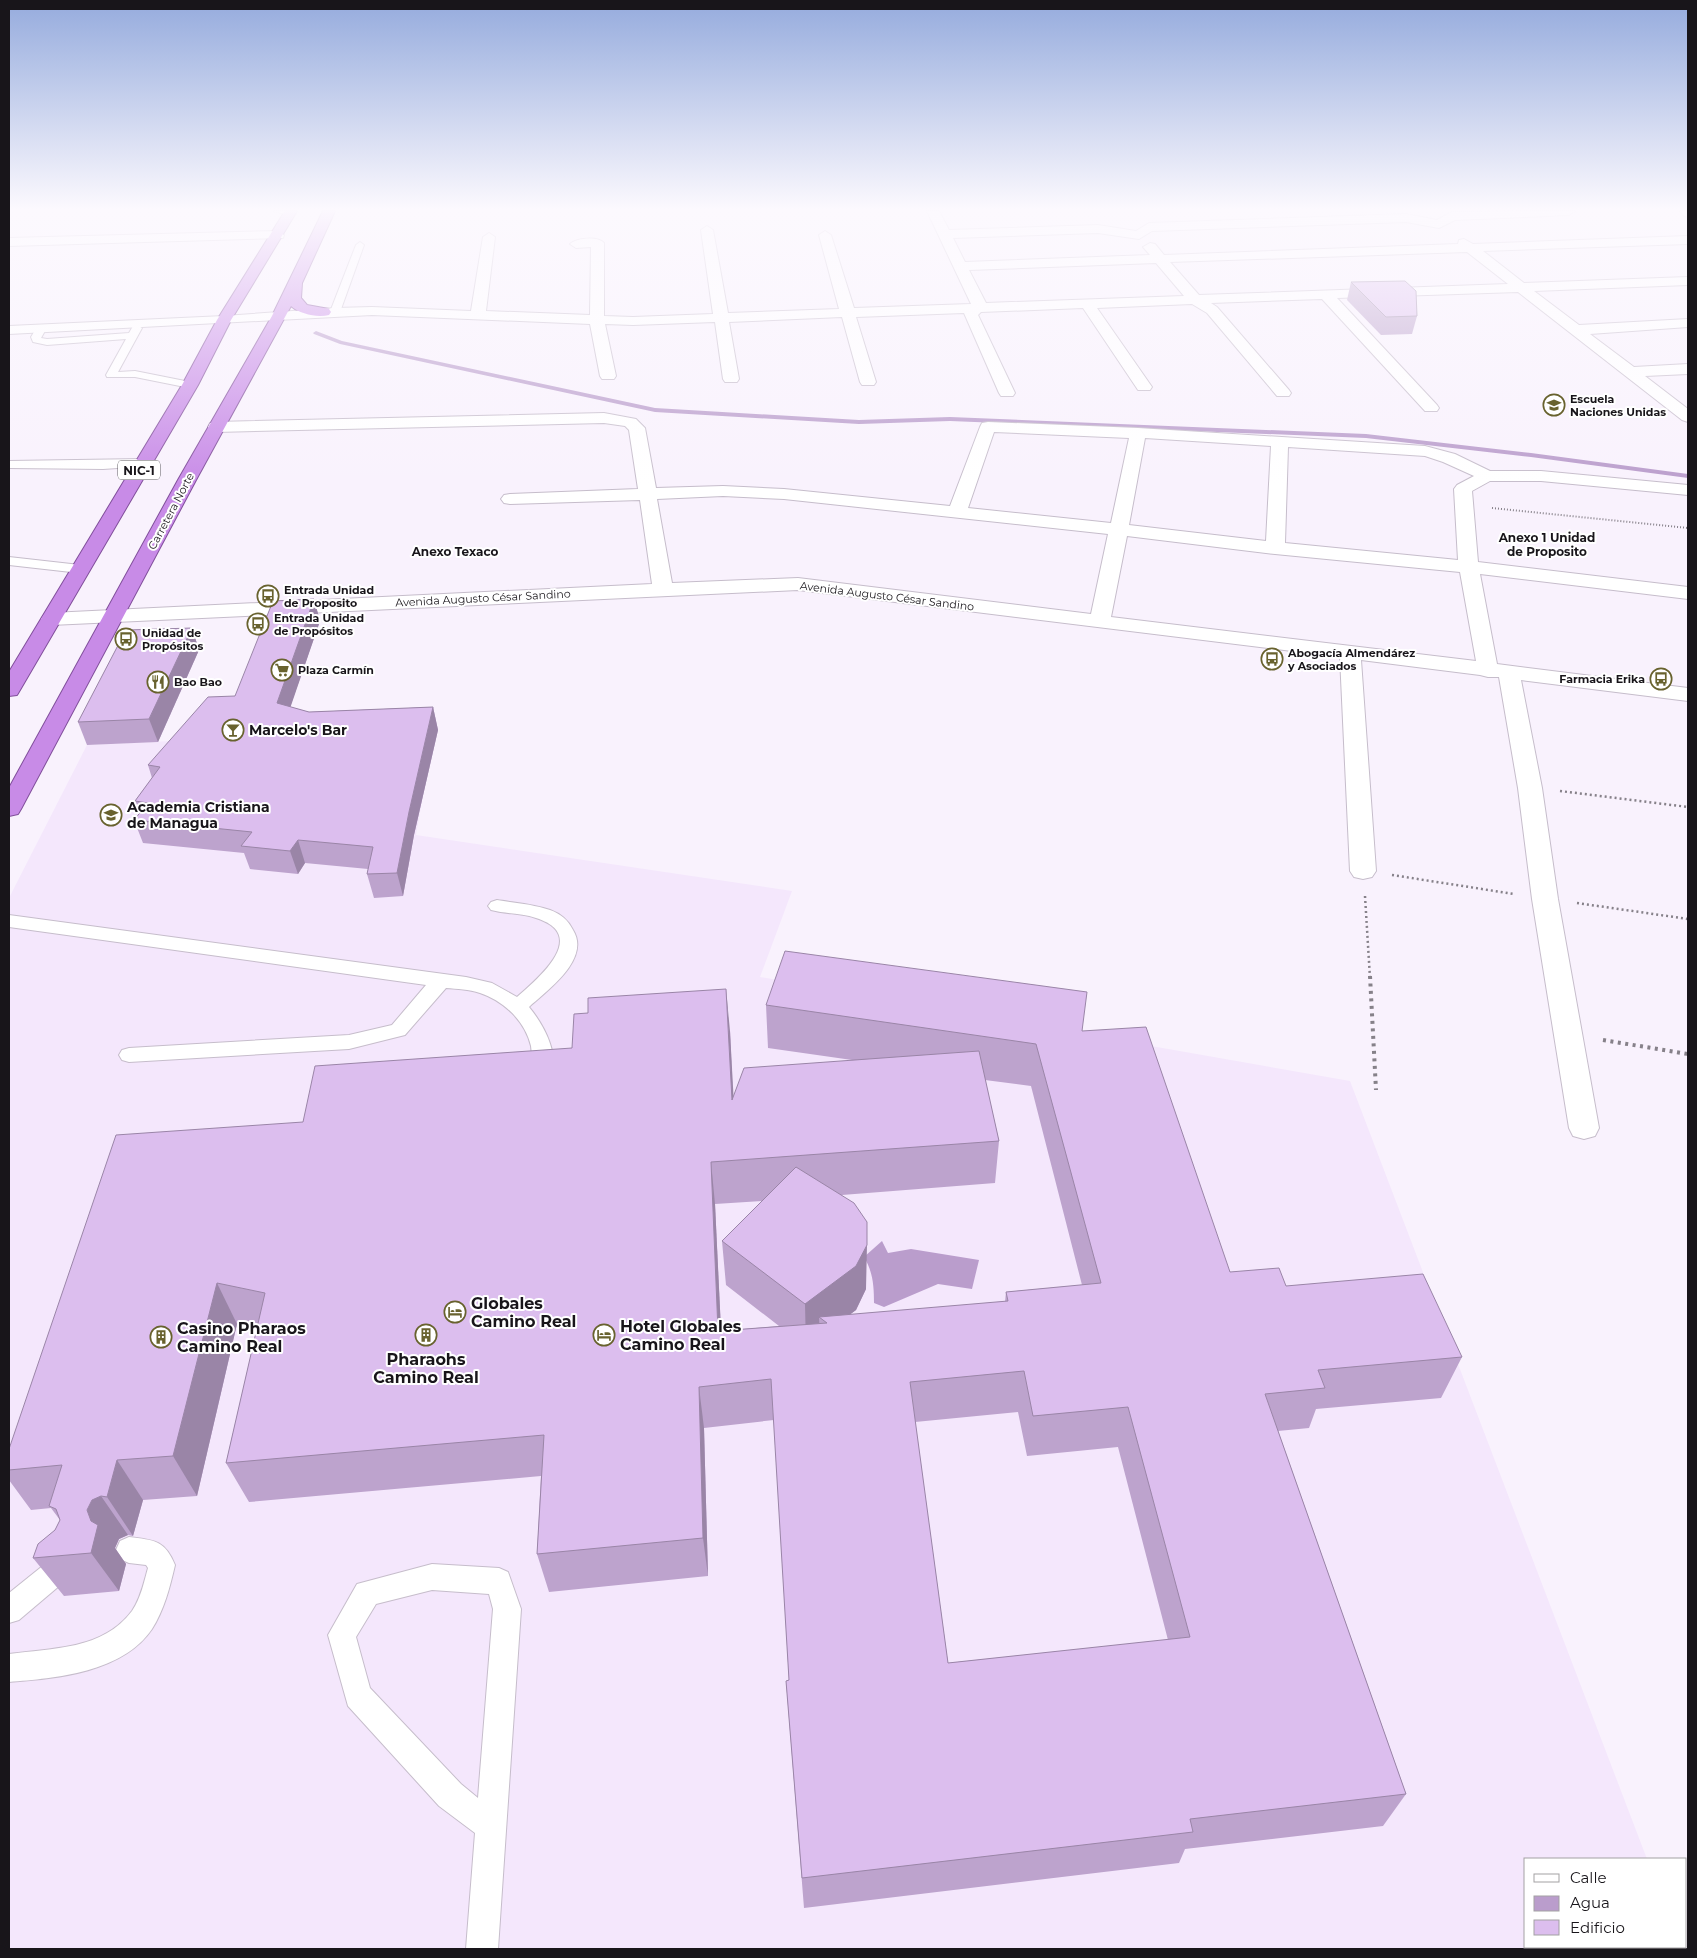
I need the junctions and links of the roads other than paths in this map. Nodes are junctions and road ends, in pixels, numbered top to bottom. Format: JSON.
{"nodes":[{"id":1,"x":235,"y":302,"type":"edge"},
{"id":2,"x":286,"y":302,"type":"edge"},
{"id":3,"x":296,"y":302,"type":"edge"},
{"id":4,"x":334,"y":302,"type":"edge"},
{"id":5,"x":480,"y":302,"type":"edge"},
{"id":6,"x":597,"y":302,"type":"edge"},
{"id":7,"x":719,"y":302,"type":"edge"},
{"id":8,"x":845,"y":302,"type":"edge"},
{"id":9,"x":979,"y":302,"type":"edge"},
{"id":10,"x":1132,"y":302,"type":"edge"},
{"id":11,"x":1199,"y":302,"type":"edge"},
{"id":12,"x":1333,"y":302,"type":"edge"},
{"id":13,"x":1541,"y":302,"type":"edge"},
{"id":14,"x":1088,"y":304,"type":"junction"},
{"id":15,"x":977,"y":308,"type":"junction"},
{"id":16,"x":330,"y":312,"type":"junction"},
{"id":17,"x":848,"y":313,"type":"junction"},
{"id":18,"x":478,"y":315,"type":"junction"},
{"id":19,"x":279,"y":316,"type":"junction"},
{"id":20,"x":721,"y":318,"type":"junction"},
{"id":21,"x":224,"y":320,"type":"junction"},
{"id":22,"x":597,"y":320,"type":"junction"},
{"id":23,"x":1688,"y":324,"type":"edge"},
{"id":24,"x":9,"y":330,"type":"edge"},
{"id":25,"x":136,"y":330,"type":"junction"},
{"id":26,"x":1576,"y":330,"type":"junction"},
{"id":27,"x":1688,"y":369,"type":"edge"},
{"id":28,"x":1630,"y":372,"type":"junction"},
{"id":29,"x":608,"y":376,"type":"dead end"},
{"id":30,"x":730,"y":379,"type":"dead end"},
{"id":31,"x":868,"y":382,"type":"dead end"},
{"id":32,"x":190,"y":385,"type":"junction"},
{"id":33,"x":1144,"y":387,"type":"dead end"},
{"id":34,"x":1007,"y":393,"type":"dead end"},
{"id":35,"x":1283,"y":393,"type":"dead end"},
{"id":36,"x":1431,"y":408,"type":"dead end"},
{"id":37,"x":1688,"y":417,"type":"edge"},
{"id":38,"x":216,"y":427,"type":"junction"},
{"id":39,"x":1138,"y":433,"type":"junction"},
{"id":40,"x":1280,"y":442,"type":"junction"},
{"id":41,"x":143,"y":463,"type":"junction"},
{"id":42,"x":9,"y":465,"type":"edge"},
{"id":43,"x":1487,"y":476,"type":"junction"},
{"id":44,"x":1688,"y":490,"type":"edge"},
{"id":45,"x":649,"y":493,"type":"junction"},
{"id":46,"x":510,"y":499,"type":"dead end"},
{"id":47,"x":957,"y":512,"type":"junction"},
{"id":48,"x":1117,"y":529,"type":"junction"},
{"id":49,"x":1274,"y":548,"type":"junction"},
{"id":50,"x":9,"y":561,"type":"edge"},
{"id":51,"x":1470,"y":567,"type":"junction"},
{"id":52,"x":80,"y":569,"type":"junction"},
{"id":53,"x":663,"y":589,"type":"junction"},
{"id":54,"x":1688,"y":593,"type":"edge"},
{"id":55,"x":114,"y":616,"type":"junction"},
{"id":56,"x":51,"y":619,"type":"junction"},
{"id":57,"x":1100,"y":622,"type":"junction"},
{"id":58,"x":1350,"y":654,"type":"junction"},
{"id":59,"x":1499,"y":672,"type":"junction"},
{"id":60,"x":9,"y":690,"type":"edge"},
{"id":61,"x":1688,"y":694,"type":"edge"},
{"id":62,"x":9,"y":809,"type":"edge"},
{"id":63,"x":1363,"y":871,"type":"road end"},
{"id":64,"x":497,"y":906,"type":"dead end"},
{"id":65,"x":9,"y":921,"type":"edge"},
{"id":66,"x":441,"y":981,"type":"junction"},
{"id":67,"x":519,"y":1006,"type":"junction"},
{"id":68,"x":129,"y":1055,"type":"dead end"},
{"id":69,"x":542,"y":1079,"type":"edge"},
{"id":70,"x":1584,"y":1128,"type":"dead end"},
{"id":71,"x":129,"y":1550,"type":"dead end"},
{"id":72,"x":74,"y":1558,"type":"edge"},
{"id":73,"x":9,"y":1610,"type":"edge"},
{"id":74,"x":9,"y":1668,"type":"edge"},
{"id":75,"x":491,"y":1826,"type":"junction"},
{"id":76,"x":482,"y":1949,"type":"edge"}],
"edges":[{"from":1,"to":21,"type":"highway","number":"NIC-1"},
{"from":2,"to":19,"type":"highway","name":"Carretera Norte"},
{"from":3,"to":16,"type":"highway"},
{"from":4,"to":16,"type":"lane"},
{"from":5,"to":18,"type":"street"},
{"from":6,"to":22,"type":"street"},
{"from":7,"to":20,"type":"street"},
{"from":8,"to":17,"type":"street"},
{"from":9,"to":15,"type":"street"},
{"from":10,"to":14,"type":"street"},
{"from":11,"to":35,"type":"street"},
{"from":12,"to":36,"type":"street"},
{"from":13,"to":26,"type":"street"},
{"from":14,"to":15,"type":"street"},
{"from":14,"to":33,"type":"street"},
{"from":15,"to":17,"type":"street"},
{"from":15,"to":34,"type":"street"},
{"from":16,"to":18,"type":"street"},
{"from":16,"to":19,"type":"street"},
{"from":17,"to":20,"type":"street"},
{"from":17,"to":31,"type":"street"},
{"from":18,"to":22,"type":"street"},
{"from":19,"to":21,"type":"street"},
{"from":19,"to":38,"type":"highway","name":"Carretera Norte"},
{"from":20,"to":22,"type":"street"},
{"from":20,"to":30,"type":"street"},
{"from":21,"to":25,"type":"street"},
{"from":21,"to":32,"type":"highway","number":"NIC-1"},
{"from":22,"to":29,"type":"street"},
{"from":23,"to":26,"type":"street"},
{"from":24,"to":25,"type":"street"},
{"from":25,"to":32,"type":"lane"},
{"from":26,"to":28,"type":"street"},
{"from":27,"to":28,"type":"street"},
{"from":28,"to":37,"type":"street"},
{"from":32,"to":41,"type":"highway","number":"NIC-1"},
{"from":38,"to":45,"type":"street"},
{"from":38,"to":55,"type":"highway","name":"Carretera Norte"},
{"from":39,"to":40,"type":"street"},
{"from":39,"to":47,"type":"street"},
{"from":39,"to":48,"type":"street"},
{"from":40,"to":43,"type":"street"},
{"from":40,"to":49,"type":"street"},
{"from":41,"to":42,"type":"lane"},
{"from":41,"to":52,"type":"highway","number":"NIC-1"},
{"from":43,"to":44,"type":"street"},
{"from":43,"to":51,"type":"street"},
{"from":45,"to":46,"type":"street"},
{"from":45,"to":47,"type":"street"},
{"from":45,"to":53,"type":"street"},
{"from":47,"to":48,"type":"street"},
{"from":48,"to":49,"type":"street"},
{"from":48,"to":57,"type":"street"},
{"from":49,"to":51,"type":"street"},
{"from":50,"to":52,"type":"lane"},
{"from":51,"to":54,"type":"street"},
{"from":51,"to":59,"type":"street"},
{"from":52,"to":56,"type":"highway","number":"NIC-1"},
{"from":53,"to":55,"type":"street","name":"Avenida Augusto César Sandino"},
{"from":53,"to":57,"type":"street","name":"Avenida Augusto César Sandino"},
{"from":55,"to":56,"type":"street","name":"Avenida Augusto César Sandino"},
{"from":55,"to":62,"type":"highway","name":"Carretera Norte"},
{"from":56,"to":60,"type":"highway","number":"NIC-1"},
{"from":57,"to":58,"type":"street","name":"Avenida Augusto César Sandino"},
{"from":58,"to":59,"type":"street","name":"Avenida Augusto César Sandino"},
{"from":58,"to":63,"type":"street"},
{"from":59,"to":61,"type":"street","name":"Avenida Augusto César Sandino"},
{"from":59,"to":70,"type":"street"},
{"from":64,"to":67,"type":"lane"},
{"from":65,"to":66,"type":"lane"},
{"from":66,"to":67,"type":"lane"},
{"from":66,"to":68,"type":"lane"},
{"from":67,"to":69,"type":"lane"},
{"from":71,"to":74,"type":"lane"},
{"from":72,"to":73,"type":"lane"},
{"from":75,"to":75,"type":"lane"},
{"from":75,"to":76,"type":"lane"}]}
